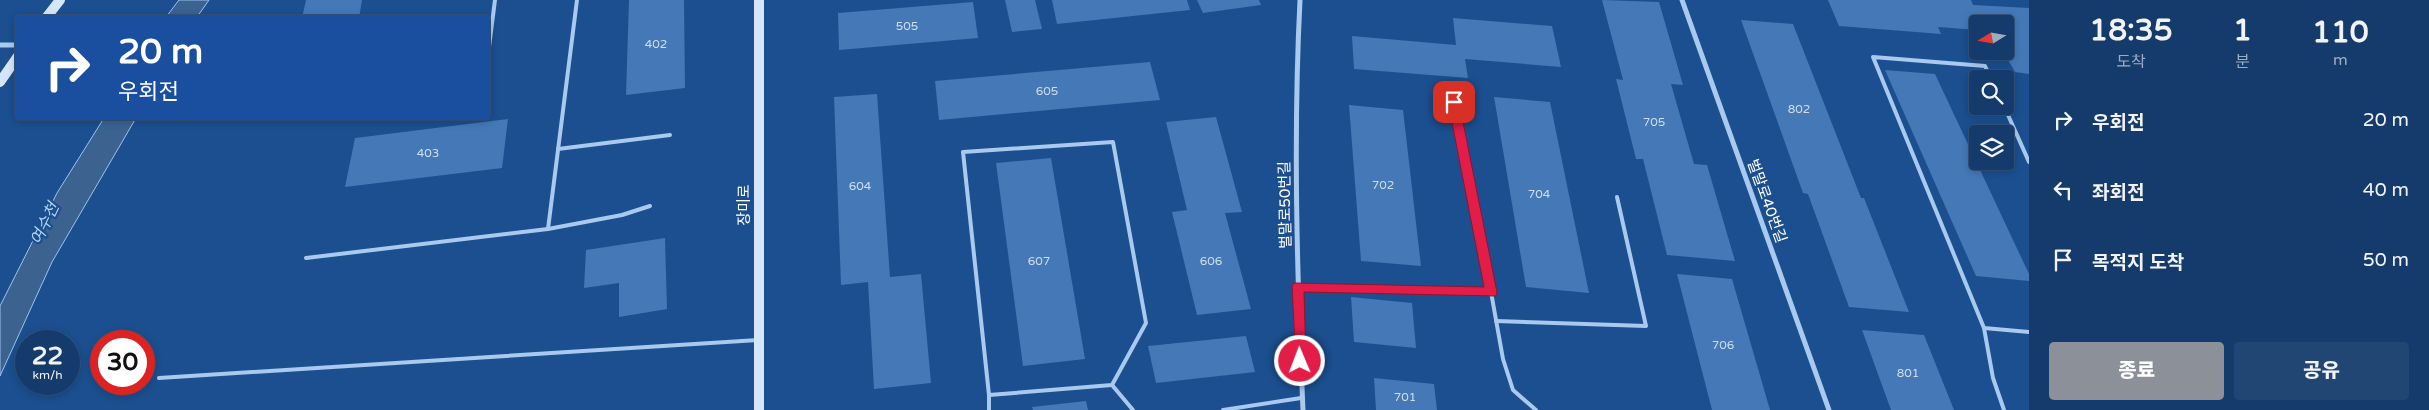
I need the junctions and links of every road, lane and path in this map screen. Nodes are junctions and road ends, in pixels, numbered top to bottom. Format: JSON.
{"nodes":[{"id":1,"x":60,"y":0,"type":"edge"},
{"id":2,"x":495,"y":0,"type":"edge"},
{"id":3,"x":577,"y":0,"type":"edge"},
{"id":4,"x":759,"y":0,"type":"edge"},
{"id":5,"x":1300,"y":0,"type":"edge"},
{"id":6,"x":1682,"y":0,"type":"edge"},
{"id":7,"x":48,"y":15,"type":"edge"},
{"id":8,"x":490,"y":39,"type":"edge"},
{"id":9,"x":0,"y":45,"type":"edge"},
{"id":10,"x":15,"y":46,"type":"edge"},
{"id":11,"x":15,"y":60,"type":"edge"},
{"id":12,"x":1987,"y":70,"type":"edge"},
{"id":13,"x":0,"y":82,"type":"edge"},
{"id":14,"x":1454,"y":102,"type":"dead end"},
{"id":15,"x":2008,"y":115,"type":"edge"},
{"id":16,"x":670,"y":135,"type":"dead end"},
{"id":17,"x":558,"y":149,"type":"junction"},
{"id":18,"x":2029,"y":162,"type":"edge"},
{"id":19,"x":1617,"y":197,"type":"dead end"},
{"id":20,"x":650,"y":206,"type":"dead end"},
{"id":21,"x":548,"y":229,"type":"junction"},
{"id":22,"x":306,"y":258,"type":"dead end"},
{"id":23,"x":1298,"y":286,"type":"junction"},
{"id":24,"x":1491,"y":292,"type":"junction"},
{"id":25,"x":1496,"y":321,"type":"junction"},
{"id":26,"x":1984,"y":328,"type":"junction"},
{"id":27,"x":2029,"y":332,"type":"edge"},
{"id":28,"x":760,"y":340,"type":"junction"},
{"id":29,"x":159,"y":378,"type":"dead end"},
{"id":30,"x":1112,"y":385,"type":"junction"},
{"id":31,"x":989,"y":395,"type":"junction"},
{"id":32,"x":1301,"y":398,"type":"junction"},
{"id":33,"x":759,"y":410,"type":"edge"},
{"id":34,"x":990,"y":410,"type":"edge"},
{"id":35,"x":1133,"y":410,"type":"edge"},
{"id":36,"x":1223,"y":410,"type":"edge"},
{"id":37,"x":1303,"y":410,"type":"edge"},
{"id":38,"x":1536,"y":410,"type":"edge"},
{"id":39,"x":1829,"y":410,"type":"edge"},
{"id":40,"x":2004,"y":410,"type":"edge"}],
"edges":[{"from":1,"to":7,"type":"street"},
{"from":2,"to":8,"type":"lane"},
{"from":3,"to":17,"type":"lane"},
{"from":4,"to":28,"type":"street","name":"장미로"},
{"from":5,"to":23,"type":"street","name":"벌말로50번길"},
{"from":6,"to":39,"type":"street","name":"벌말로40번길"},
{"from":9,"to":10,"type":"street"},
{"from":11,"to":13,"type":"street"},
{"from":12,"to":26,"type":"lane"},
{"from":14,"to":24,"type":"lane"},
{"from":15,"to":18,"type":"lane"},
{"from":16,"to":17,"type":"lane"},
{"from":17,"to":21,"type":"lane"},
{"from":19,"to":25,"type":"lane"},
{"from":20,"to":21,"type":"lane"},
{"from":21,"to":22,"type":"lane"},
{"from":23,"to":24,"type":"lane"},
{"from":23,"to":32,"type":"street","name":"벌말로50번길"},
{"from":24,"to":25,"type":"lane"},
{"from":25,"to":38,"type":"lane"},
{"from":26,"to":27,"type":"lane"},
{"from":26,"to":40,"type":"lane"},
{"from":28,"to":29,"type":"lane"},
{"from":28,"to":33,"type":"street","name":"장미로"},
{"from":30,"to":31,"type":"lane"},
{"from":30,"to":31,"type":"lane"},
{"from":30,"to":35,"type":"lane"},
{"from":31,"to":34,"type":"lane"},
{"from":32,"to":36,"type":"lane"},
{"from":32,"to":37,"type":"street","name":"벌말로50번길"}]}
